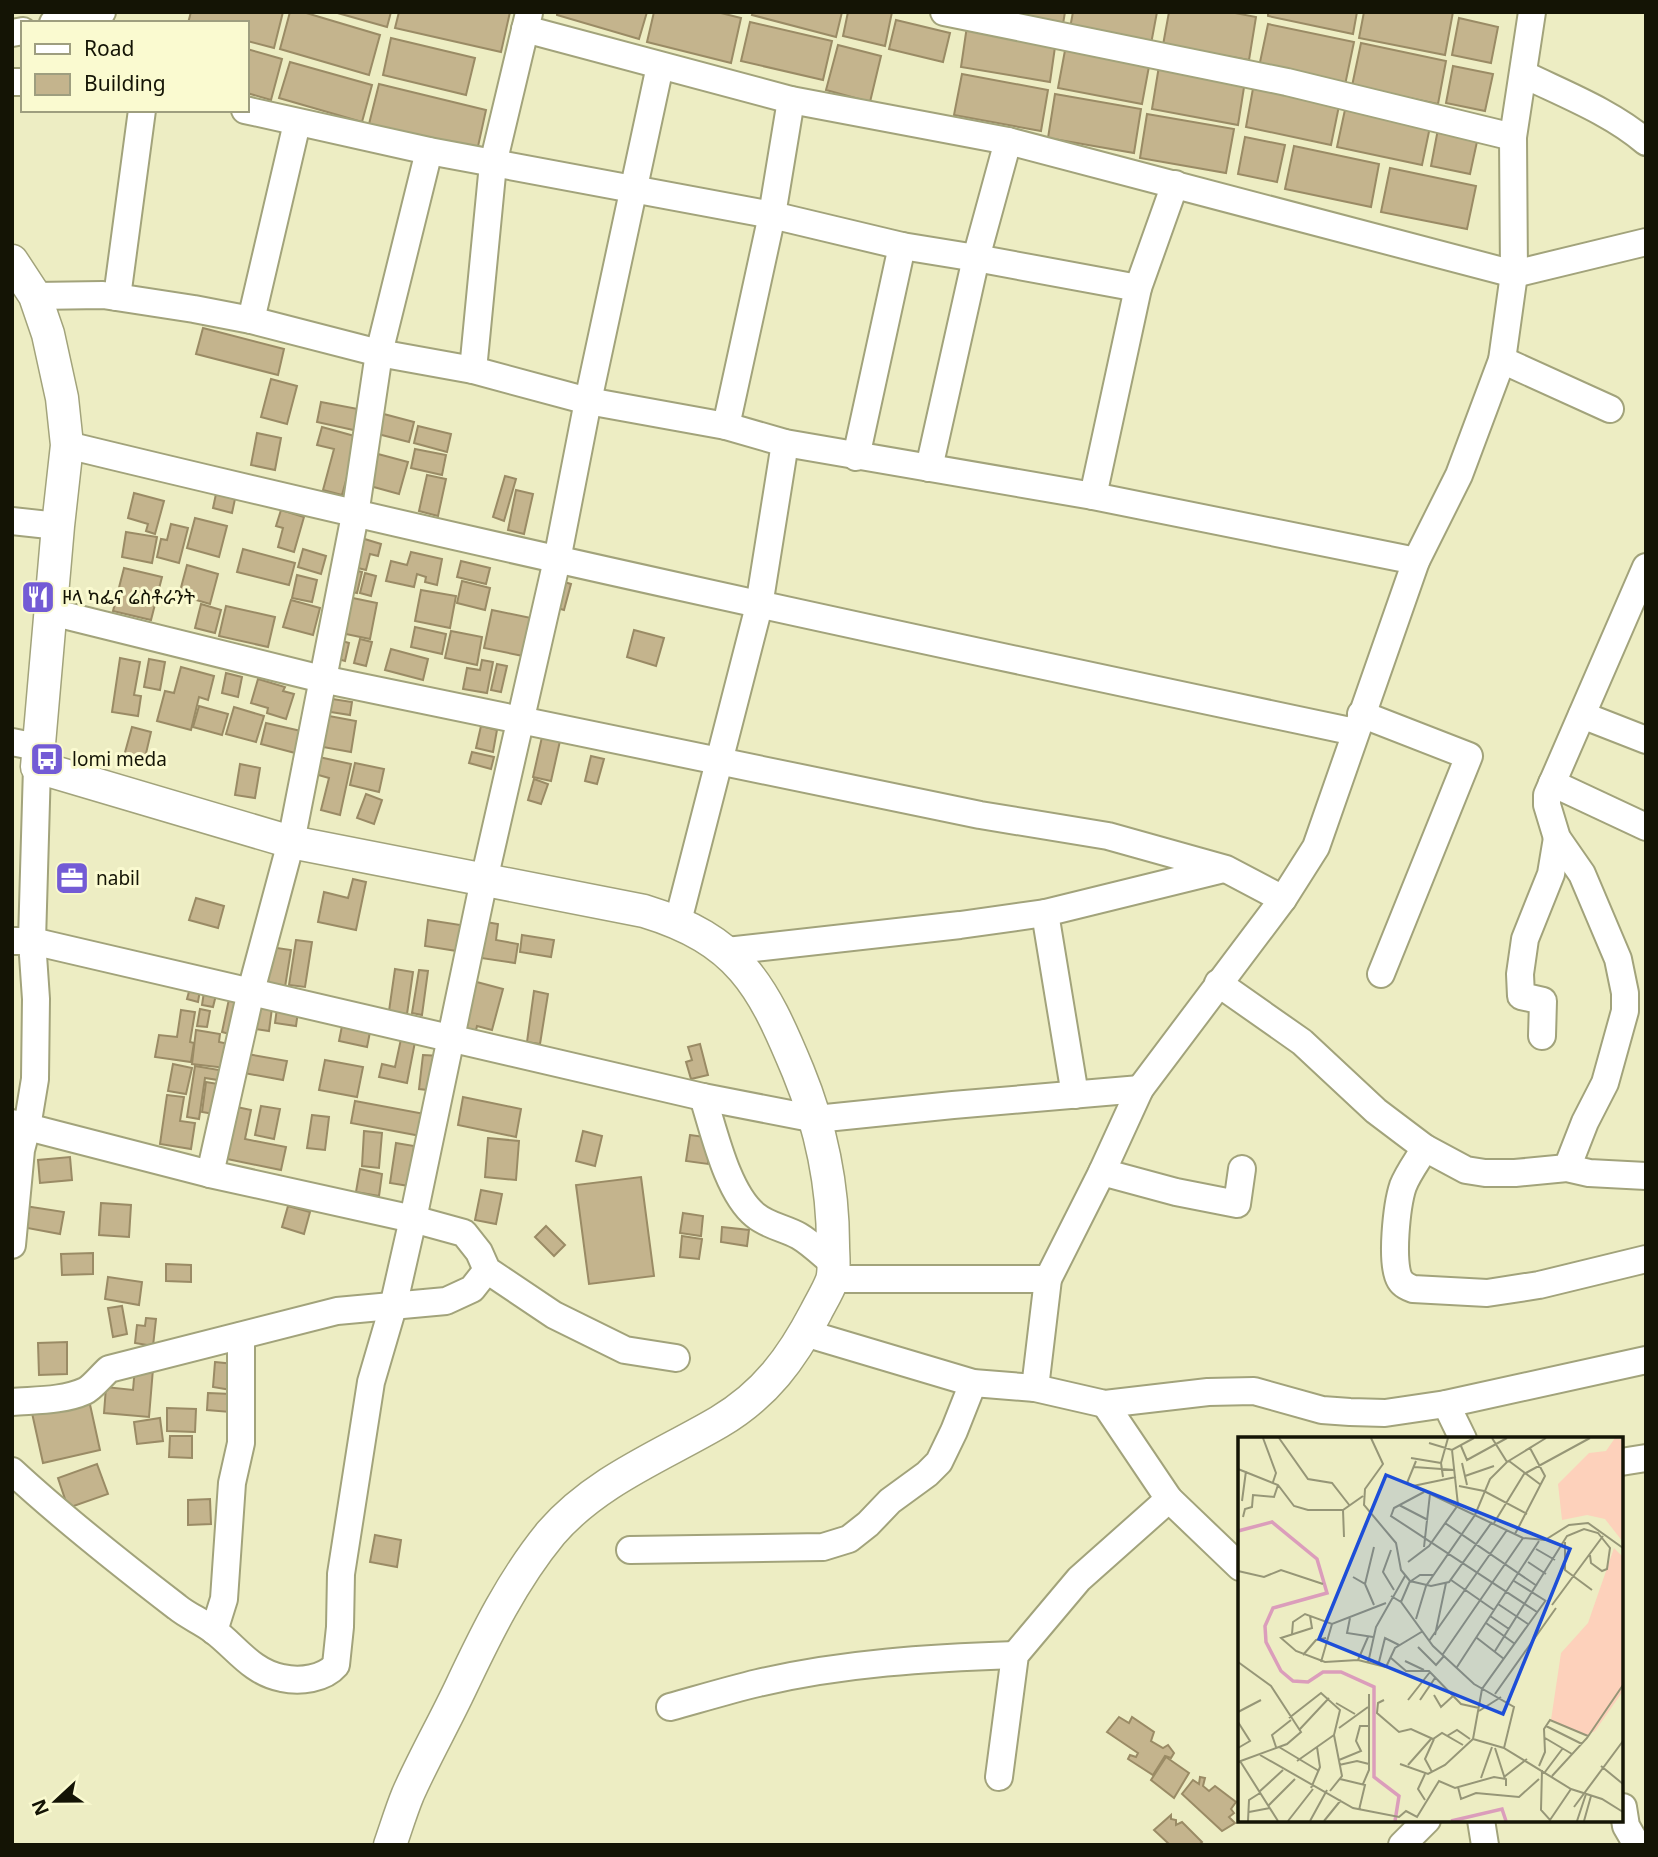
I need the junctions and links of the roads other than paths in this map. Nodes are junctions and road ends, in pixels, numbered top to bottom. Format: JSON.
{"nodes":[{"id":1,"x":102,"y":12,"type":"edge"},
{"id":2,"x":944,"y":12,"type":"edge"},
{"id":3,"x":1532,"y":12,"type":"edge"},
{"id":4,"x":527,"y":20,"type":"edge"},
{"id":5,"x":62,"y":21,"type":"edge"},
{"id":6,"x":660,"y":66,"type":"junction"},
{"id":7,"x":1523,"y":74,"type":"junction"},
{"id":8,"x":791,"y":100,"type":"junction"},
{"id":9,"x":248,"y":111,"type":"edge"},
{"id":10,"x":142,"y":112,"type":"edge"},
{"id":11,"x":297,"y":122,"type":"junction"},
{"id":12,"x":1513,"y":138,"type":"junction"},
{"id":13,"x":1008,"y":141,"type":"junction"},
{"id":14,"x":1646,"y":142,"type":"edge"},
{"id":15,"x":429,"y":151,"type":"junction"},
{"id":16,"x":493,"y":163,"type":"junction"},
{"id":17,"x":1175,"y":184,"type":"junction"},
{"id":18,"x":633,"y":188,"type":"junction"},
{"id":19,"x":772,"y":215,"type":"junction"},
{"id":20,"x":1646,"y":242,"type":"edge"},
{"id":21,"x":902,"y":246,"type":"junction"},
{"id":22,"x":976,"y":258,"type":"junction"},
{"id":23,"x":12,"y":261,"type":"edge"},
{"id":24,"x":1514,"y":274,"type":"junction"},
{"id":25,"x":1138,"y":288,"type":"junction"},
{"id":26,"x":35,"y":296,"type":"junction"},
{"id":27,"x":117,"y":297,"type":"junction"},
{"id":28,"x":251,"y":320,"type":"junction"},
{"id":29,"x":379,"y":353,"type":"junction"},
{"id":30,"x":1503,"y":360,"type":"junction"},
{"id":31,"x":472,"y":370,"type":"junction"},
{"id":32,"x":588,"y":401,"type":"junction"},
{"id":33,"x":1610,"y":409,"type":"dead end"},
{"id":34,"x":726,"y":426,"type":"junction"},
{"id":35,"x":785,"y":443,"type":"junction"},
{"id":36,"x":67,"y":445,"type":"junction"},
{"id":37,"x":856,"y":457,"type":"junction"},
{"id":38,"x":929,"y":468,"type":"junction"},
{"id":39,"x":1093,"y":496,"type":"junction"},
{"id":40,"x":355,"y":515,"type":"junction"},
{"id":41,"x":12,"y":520,"type":"edge"},
{"id":42,"x":58,"y":526,"type":"junction"},
{"id":43,"x":556,"y":560,"type":"junction"},
{"id":44,"x":1416,"y":561,"type":"junction"},
{"id":45,"x":1646,"y":567,"type":"edge"},
{"id":46,"x":759,"y":606,"type":"junction"},
{"id":47,"x":51,"y":612,"type":"junction"},
{"id":48,"x":322,"y":679,"type":"junction"},
{"id":49,"x":1582,"y":715,"type":"junction"},
{"id":50,"x":519,"y":719,"type":"junction"},
{"id":51,"x":1358,"y":723,"type":"junction"},
{"id":52,"x":1646,"y":740,"type":"edge"},
{"id":53,"x":29,"y":752,"type":"edge"},
{"id":54,"x":718,"y":762,"type":"junction"},
{"id":55,"x":1552,"y":783,"type":"junction"},
{"id":56,"x":1646,"y":827,"type":"edge"},
{"id":57,"x":1558,"y":838,"type":"junction"},
{"id":58,"x":291,"y":842,"type":"junction"},
{"id":59,"x":1226,"y":869,"type":"junction"},
{"id":60,"x":484,"y":880,"type":"junction"},
{"id":61,"x":1283,"y":899,"type":"junction"},
{"id":62,"x":1045,"y":913,"type":"junction"},
{"id":63,"x":678,"y":921,"type":"junction"},
{"id":64,"x":22,"y":941,"type":"edge"},
{"id":65,"x":727,"y":951,"type":"junction"},
{"id":66,"x":1381,"y":974,"type":"dead end"},
{"id":67,"x":1218,"y":983,"type":"junction"},
{"id":68,"x":251,"y":990,"type":"junction"},
{"id":69,"x":1542,"y":1036,"type":"dead end"},
{"id":70,"x":452,"y":1039,"type":"junction"},
{"id":71,"x":1140,"y":1089,"type":"junction"},
{"id":72,"x":1075,"y":1095,"type":"junction"},
{"id":73,"x":703,"y":1097,"type":"junction"},
{"id":74,"x":816,"y":1119,"type":"junction"},
{"id":75,"x":20,"y":1125,"type":"edge"},
{"id":76,"x":1425,"y":1147,"type":"junction"},
{"id":77,"x":1567,"y":1168,"type":"junction"},
{"id":78,"x":1242,"y":1169,"type":"dead end"},
{"id":79,"x":1102,"y":1172,"type":"junction"},
{"id":80,"x":210,"y":1174,"type":"junction"},
{"id":81,"x":1646,"y":1176,"type":"edge"},
{"id":82,"x":413,"y":1219,"type":"junction"},
{"id":83,"x":12,"y":1245,"type":"edge"},
{"id":84,"x":1646,"y":1259,"type":"edge"},
{"id":85,"x":487,"y":1270,"type":"junction"},
{"id":86,"x":833,"y":1271,"type":"junction"},
{"id":87,"x":1048,"y":1279,"type":"junction"},
{"id":88,"x":393,"y":1307,"type":"junction"},
{"id":89,"x":805,"y":1333,"type":"junction"},
{"id":90,"x":241,"y":1336,"type":"junction"},
{"id":91,"x":676,"y":1358,"type":"dead end"},
{"id":92,"x":1646,"y":1360,"type":"edge"},
{"id":93,"x":973,"y":1383,"type":"junction"},
{"id":94,"x":1035,"y":1388,"type":"junction"},
{"id":95,"x":12,"y":1402,"type":"edge"},
{"id":96,"x":1105,"y":1404,"type":"junction"},
{"id":97,"x":1446,"y":1404,"type":"junction"},
{"id":98,"x":1462,"y":1437,"type":"edge"},
{"id":99,"x":1646,"y":1458,"type":"edge"},
{"id":100,"x":1623,"y":1462,"type":"edge"},
{"id":101,"x":12,"y":1471,"type":"edge"},
{"id":102,"x":1168,"y":1499,"type":"junction"},
{"id":103,"x":630,"y":1550,"type":"dead end"},
{"id":104,"x":1238,"y":1565,"type":"edge"},
{"id":105,"x":214,"y":1630,"type":"junction"},
{"id":106,"x":1015,"y":1655,"type":"junction"},
{"id":107,"x":670,"y":1707,"type":"dead end"},
{"id":108,"x":999,"y":1777,"type":"dead end"},
{"id":109,"x":1630,"y":1805,"type":"edge"},
{"id":110,"x":1425,"y":1822,"type":"edge"},
{"id":111,"x":1481,"y":1822,"type":"edge"},
{"id":112,"x":390,"y":1845,"type":"edge"},
{"id":113,"x":1402,"y":1845,"type":"edge"},
{"id":114,"x":1485,"y":1845,"type":"edge"},
{"id":115,"x":1637,"y":1845,"type":"edge"}],
"edges":[{"from":1,"to":5,"type":"street"},
{"from":2,"to":12,"type":"street"},
{"from":3,"to":7,"type":"street"},
{"from":4,"to":6,"type":"street"},
{"from":4,"to":16,"type":"street"},
{"from":6,"to":8,"type":"street"},
{"from":6,"to":18,"type":"street"},
{"from":7,"to":12,"type":"street"},
{"from":7,"to":14,"type":"street"},
{"from":8,"to":13,"type":"street"},
{"from":8,"to":19,"type":"street"},
{"from":9,"to":11,"type":"street"},
{"from":10,"to":27,"type":"street"},
{"from":11,"to":15,"type":"street"},
{"from":11,"to":28,"type":"street"},
{"from":12,"to":24,"type":"street"},
{"from":13,"to":17,"type":"street"},
{"from":13,"to":22,"type":"street"},
{"from":15,"to":16,"type":"street"},
{"from":15,"to":29,"type":"street"},
{"from":16,"to":18,"type":"street"},
{"from":16,"to":31,"type":"street"},
{"from":17,"to":24,"type":"street"},
{"from":17,"to":25,"type":"street"},
{"from":18,"to":19,"type":"street"},
{"from":18,"to":32,"type":"street"},
{"from":19,"to":21,"type":"street"},
{"from":19,"to":34,"type":"street"},
{"from":20,"to":24,"type":"street"},
{"from":21,"to":22,"type":"street"},
{"from":21,"to":37,"type":"street"},
{"from":22,"to":25,"type":"street"},
{"from":22,"to":38,"type":"street"},
{"from":23,"to":26,"type":"street"},
{"from":24,"to":30,"type":"street"},
{"from":25,"to":39,"type":"street"},
{"from":26,"to":27,"type":"street"},
{"from":26,"to":36,"type":"street"},
{"from":27,"to":28,"type":"street"},
{"from":28,"to":29,"type":"street"},
{"from":29,"to":31,"type":"street"},
{"from":29,"to":40,"type":"street"},
{"from":30,"to":33,"type":"street"},
{"from":30,"to":44,"type":"street"},
{"from":31,"to":32,"type":"street"},
{"from":32,"to":34,"type":"street"},
{"from":32,"to":43,"type":"street"},
{"from":34,"to":35,"type":"street"},
{"from":35,"to":37,"type":"street"},
{"from":35,"to":46,"type":"street"},
{"from":36,"to":40,"type":"street"},
{"from":36,"to":42,"type":"street"},
{"from":37,"to":38,"type":"street"},
{"from":38,"to":39,"type":"street"},
{"from":39,"to":44,"type":"street"},
{"from":40,"to":43,"type":"street"},
{"from":40,"to":48,"type":"street"},
{"from":41,"to":42,"type":"street"},
{"from":42,"to":47,"type":"street"},
{"from":43,"to":46,"type":"street"},
{"from":43,"to":50,"type":"street"},
{"from":44,"to":51,"type":"street"},
{"from":45,"to":49,"type":"street"},
{"from":46,"to":51,"type":"street"},
{"from":46,"to":54,"type":"street"},
{"from":47,"to":48,"type":"street"},
{"from":47,"to":53,"type":"street"},
{"from":48,"to":50,"type":"street"},
{"from":48,"to":58,"type":"street"},
{"from":49,"to":52,"type":"street"},
{"from":49,"to":55,"type":"street"},
{"from":50,"to":54,"type":"street"},
{"from":50,"to":60,"type":"street"},
{"from":51,"to":61,"type":"street"},
{"from":51,"to":66,"type":"street"},
{"from":53,"to":58,"type":"street"},
{"from":53,"to":64,"type":"street"},
{"from":54,"to":59,"type":"street"},
{"from":54,"to":63,"type":"street"},
{"from":55,"to":56,"type":"street"},
{"from":55,"to":57,"type":"street"},
{"from":57,"to":69,"type":"street"},
{"from":57,"to":77,"type":"street"},
{"from":58,"to":60,"type":"street"},
{"from":58,"to":68,"type":"street"},
{"from":59,"to":61,"type":"street"},
{"from":59,"to":62,"type":"street"},
{"from":60,"to":63,"type":"street"},
{"from":60,"to":70,"type":"street"},
{"from":61,"to":67,"type":"street"},
{"from":62,"to":65,"type":"street"},
{"from":62,"to":72,"type":"street"},
{"from":63,"to":65,"type":"street"},
{"from":64,"to":68,"type":"street"},
{"from":64,"to":75,"type":"street"},
{"from":65,"to":74,"type":"street"},
{"from":67,"to":71,"type":"street"},
{"from":67,"to":76,"type":"street"},
{"from":68,"to":70,"type":"street"},
{"from":68,"to":80,"type":"street"},
{"from":70,"to":73,"type":"street"},
{"from":70,"to":82,"type":"street"},
{"from":71,"to":72,"type":"street"},
{"from":71,"to":79,"type":"street"},
{"from":72,"to":74,"type":"street"},
{"from":73,"to":74,"type":"street"},
{"from":73,"to":86,"type":"street"},
{"from":74,"to":86,"type":"street"},
{"from":75,"to":80,"type":"street"},
{"from":75,"to":83,"type":"street"},
{"from":76,"to":77,"type":"street"},
{"from":76,"to":84,"type":"street"},
{"from":77,"to":81,"type":"street"},
{"from":78,"to":79,"type":"street"},
{"from":79,"to":87,"type":"street"},
{"from":80,"to":82,"type":"street"},
{"from":82,"to":85,"type":"street"},
{"from":82,"to":88,"type":"street"},
{"from":85,"to":88,"type":"street"},
{"from":85,"to":91,"type":"street"},
{"from":86,"to":87,"type":"street"},
{"from":86,"to":89,"type":"street"},
{"from":87,"to":94,"type":"street"},
{"from":88,"to":90,"type":"street"},
{"from":88,"to":105,"type":"street"},
{"from":89,"to":93,"type":"street"},
{"from":89,"to":112,"type":"street"},
{"from":90,"to":95,"type":"street"},
{"from":90,"to":105,"type":"street"},
{"from":92,"to":97,"type":"street"},
{"from":93,"to":94,"type":"street"},
{"from":93,"to":103,"type":"street"},
{"from":94,"to":96,"type":"street"},
{"from":96,"to":97,"type":"street"},
{"from":96,"to":102,"type":"street"},
{"from":97,"to":98,"type":"street"},
{"from":99,"to":100,"type":"street"},
{"from":101,"to":105,"type":"street"},
{"from":102,"to":104,"type":"street"},
{"from":102,"to":106,"type":"street"},
{"from":106,"to":107,"type":"street"},
{"from":106,"to":108,"type":"street"},
{"from":109,"to":115,"type":"street"},
{"from":110,"to":113,"type":"street"},
{"from":111,"to":114,"type":"street"}]}
